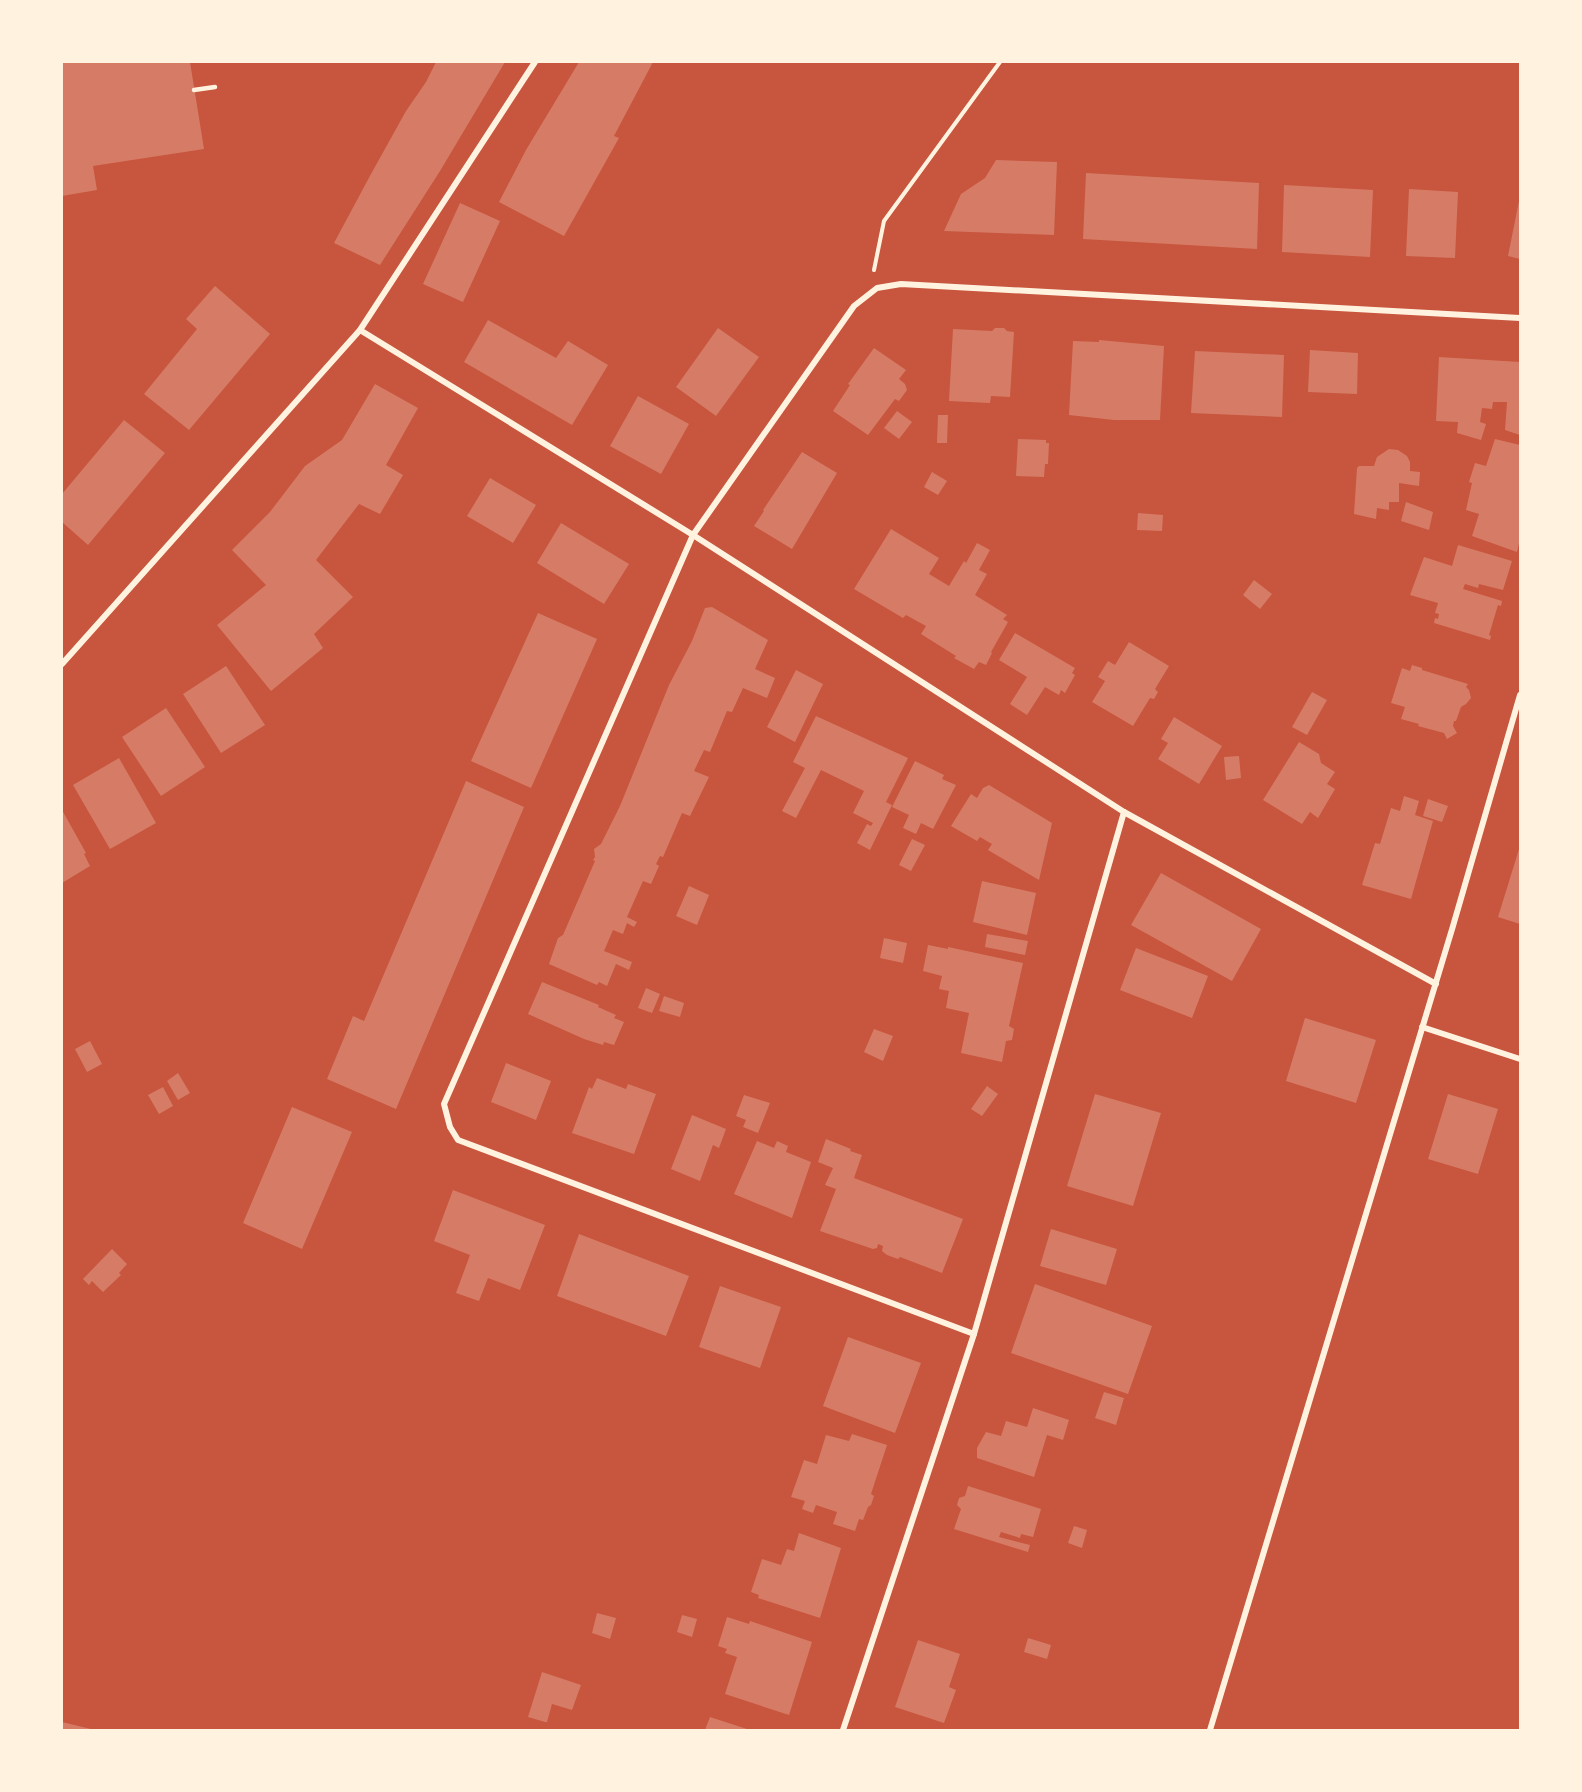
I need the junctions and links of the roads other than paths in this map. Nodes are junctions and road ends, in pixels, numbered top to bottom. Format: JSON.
{"nodes":[{"id":1,"x":535,"y":62,"type":"edge"},
{"id":2,"x":215,"y":87,"type":"dead end"},
{"id":3,"x":194,"y":90,"type":"dead end"},
{"id":4,"x":1521,"y":318,"type":"edge"},
{"id":5,"x":360,"y":330,"type":"junction"},
{"id":6,"x":693,"y":535,"type":"junction"},
{"id":7,"x":62,"y":664,"type":"edge"},
{"id":8,"x":1521,"y":695,"type":"edge"},
{"id":9,"x":1124,"y":812,"type":"junction"},
{"id":10,"x":1436,"y":984,"type":"junction"},
{"id":11,"x":1422,"y":1027,"type":"junction"},
{"id":12,"x":1521,"y":1059,"type":"edge"},
{"id":13,"x":974,"y":1334,"type":"junction"},
{"id":14,"x":843,"y":1731,"type":"edge"},
{"id":15,"x":1210,"y":1731,"type":"edge"}],
"edges":[{"from":1,"to":5,"type":"street"},
{"from":2,"to":3,"type":"lane"},
{"from":4,"to":6,"type":"street"},
{"from":5,"to":6,"type":"street"},
{"from":5,"to":7,"type":"street"},
{"from":6,"to":9,"type":"street"},
{"from":6,"to":13,"type":"street"},
{"from":8,"to":10,"type":"street"},
{"from":9,"to":10,"type":"street"},
{"from":9,"to":13,"type":"street"},
{"from":10,"to":11,"type":"street"},
{"from":11,"to":12,"type":"street"},
{"from":11,"to":15,"type":"street"},
{"from":13,"to":14,"type":"street"}]}
